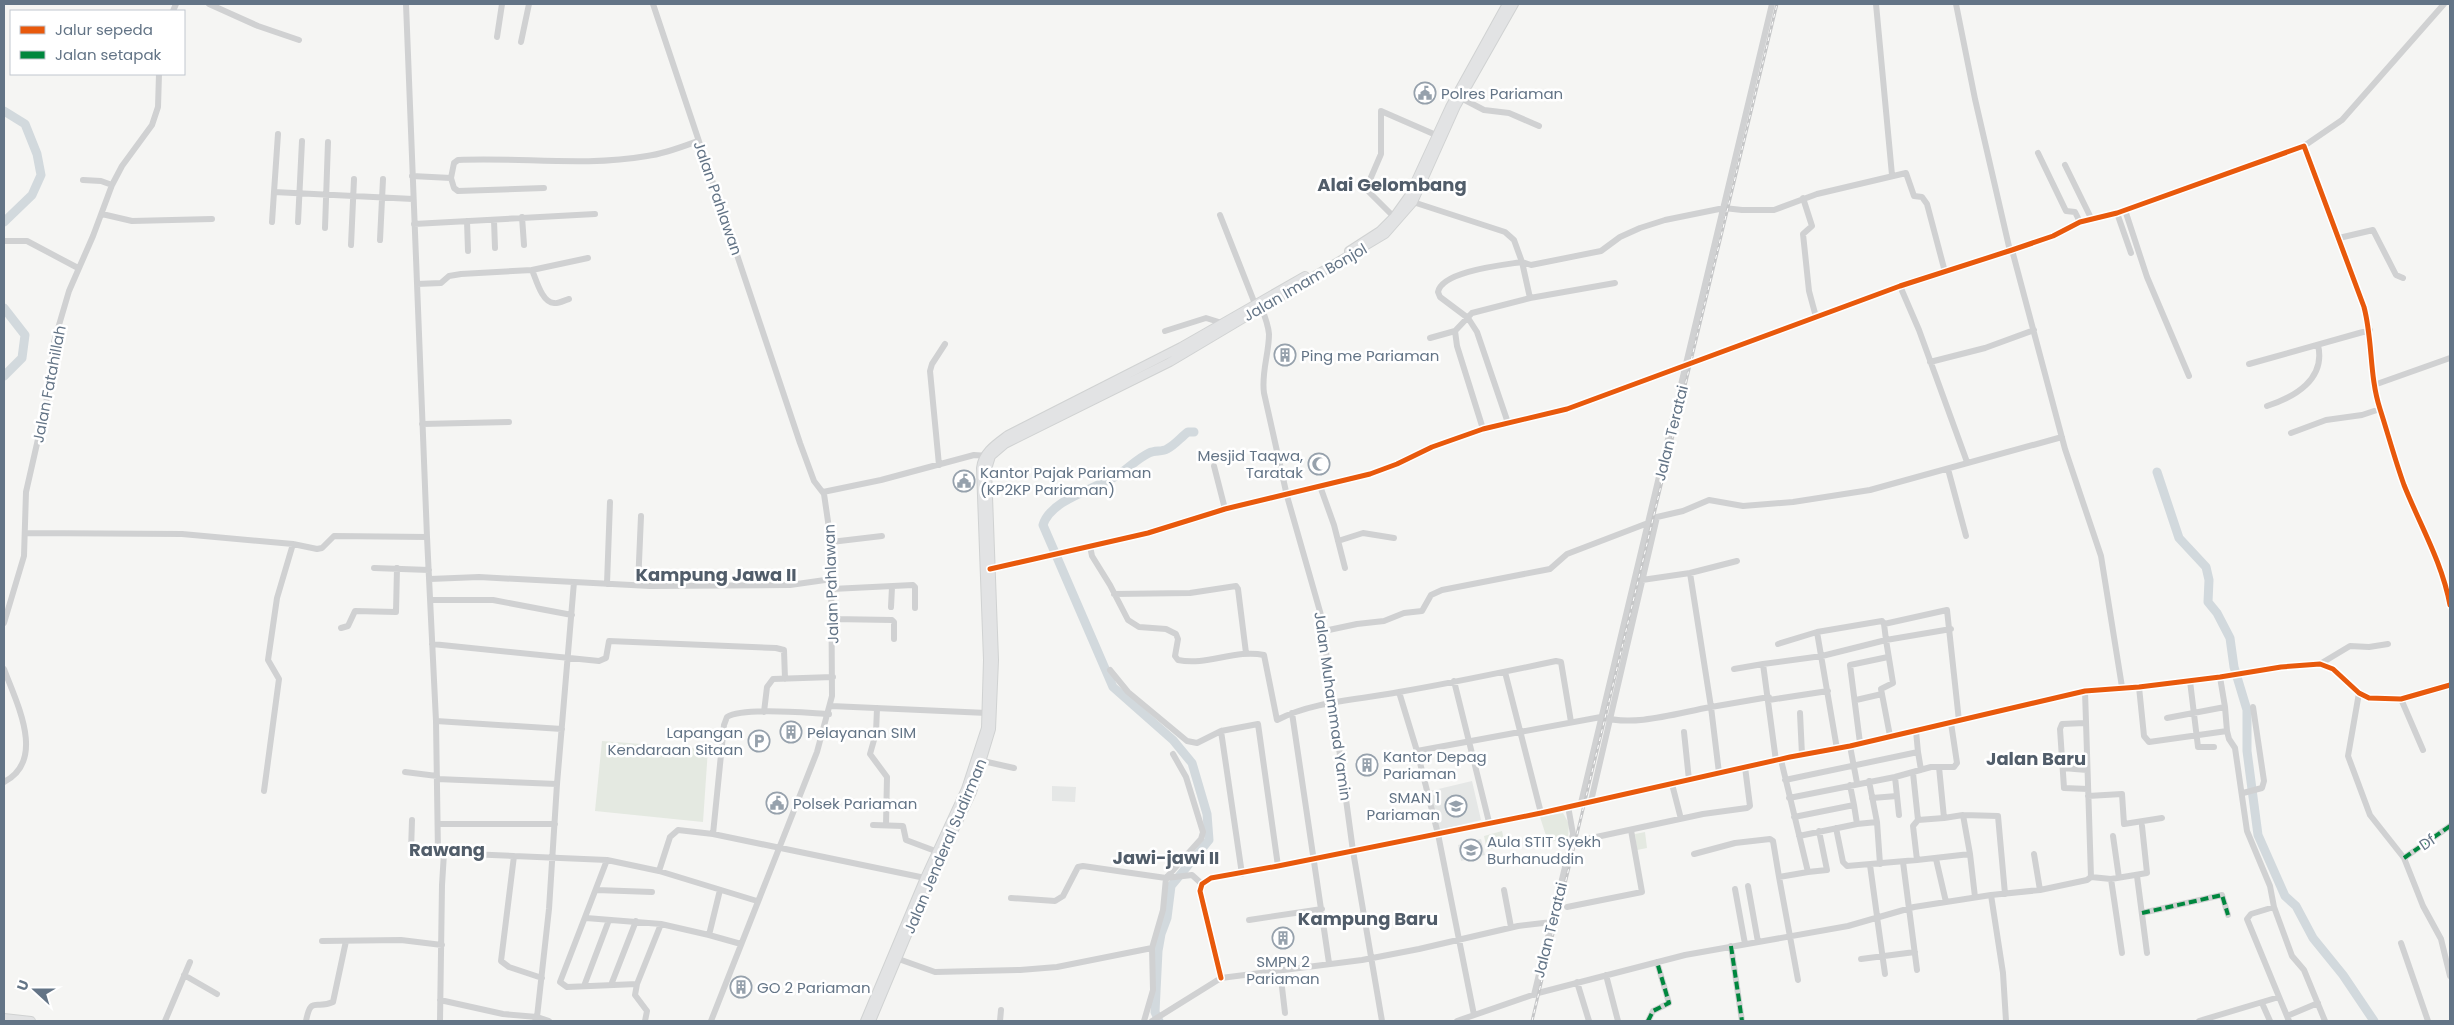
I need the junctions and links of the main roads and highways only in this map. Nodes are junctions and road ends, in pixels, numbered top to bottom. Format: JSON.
{"nodes":[{"id":1,"x":1507,"y":4,"type":"edge"},
{"id":2,"x":1514,"y":4,"type":"edge"},
{"id":3,"x":1473,"y":72,"type":"junction"},
{"id":4,"x":1423,"y":174,"type":"junction"},
{"id":5,"x":1346,"y":255,"type":"junction"},
{"id":6,"x":1258,"y":304,"type":"junction"},
{"id":7,"x":1166,"y":354,"type":"junction"},
{"id":8,"x":1170,"y":362,"type":"junction"},
{"id":9,"x":1083,"y":401,"type":"junction"},
{"id":10,"x":987,"y":456,"type":"joint"},
{"id":11,"x":986,"y":528,"type":"junction"},
{"id":12,"x":991,"y":660,"type":"junction"},
{"id":13,"x":951,"y":830,"type":"junction"},
{"id":14,"x":894,"y":958,"type":"junction"},
{"id":15,"x":4,"y":1018,"type":"edge"},
{"id":16,"x":31,"y":1021,"type":"edge"},
{"id":17,"x":865,"y":1021,"type":"edge"},
{"id":18,"x":872,"y":1021,"type":"edge"}],
"edges":[{"from":1,"to":3,"type":"main road","name":"Jalan Imam Bonjol"},
{"from":2,"to":3,"type":"main road","name":"Jalan Imam Bonjol"},
{"from":3,"to":4,"type":"main road","name":"Jalan Imam Bonjol"},
{"from":3,"to":4,"type":"main road","name":"Jalan Imam Bonjol"},
{"from":4,"to":5,"type":"main road","name":"Jalan Imam Bonjol"},
{"from":4,"to":5,"type":"main road","name":"Jalan Imam Bonjol"},
{"from":5,"to":6,"type":"main road","name":"Jalan Imam Bonjol"},
{"from":6,"to":7,"type":"main road","name":"Jalan Imam Bonjol"},
{"from":6,"to":8,"type":"main road","name":"Jalan Imam Bonjol"},
{"from":7,"to":8,"type":"main road"},
{"from":7,"to":9,"type":"main road","name":"Jalan Imam Bonjol"},
{"from":8,"to":9,"type":"main road","name":"Jalan Imam Bonjol"},
{"from":9,"to":10,"type":"main road","name":"Jalan Imam Bonjol"},
{"from":10,"to":11,"type":"main road","name":"Jalan Jenderal Sudirman"},
{"from":11,"to":12,"type":"main road","name":"Jalan Jenderal Sudirman"},
{"from":11,"to":12,"type":"main road","name":"Jalan Jenderal Sudirman"},
{"from":12,"to":13,"type":"main road","name":"Jalan Jenderal Sudirman"},
{"from":12,"to":13,"type":"main road","name":"Jalan Jenderal Sudirman"},
{"from":13,"to":14,"type":"main road","name":"Jalan Jenderal Sudirman"},
{"from":13,"to":14,"type":"main road","name":"Jalan Jenderal Sudirman"},
{"from":14,"to":17,"type":"main road","name":"Jalan Jenderal Sudirman"},
{"from":14,"to":18,"type":"main road","name":"Jalan Jenderal Sudirman"},
{"from":15,"to":16,"type":"main road"}]}
